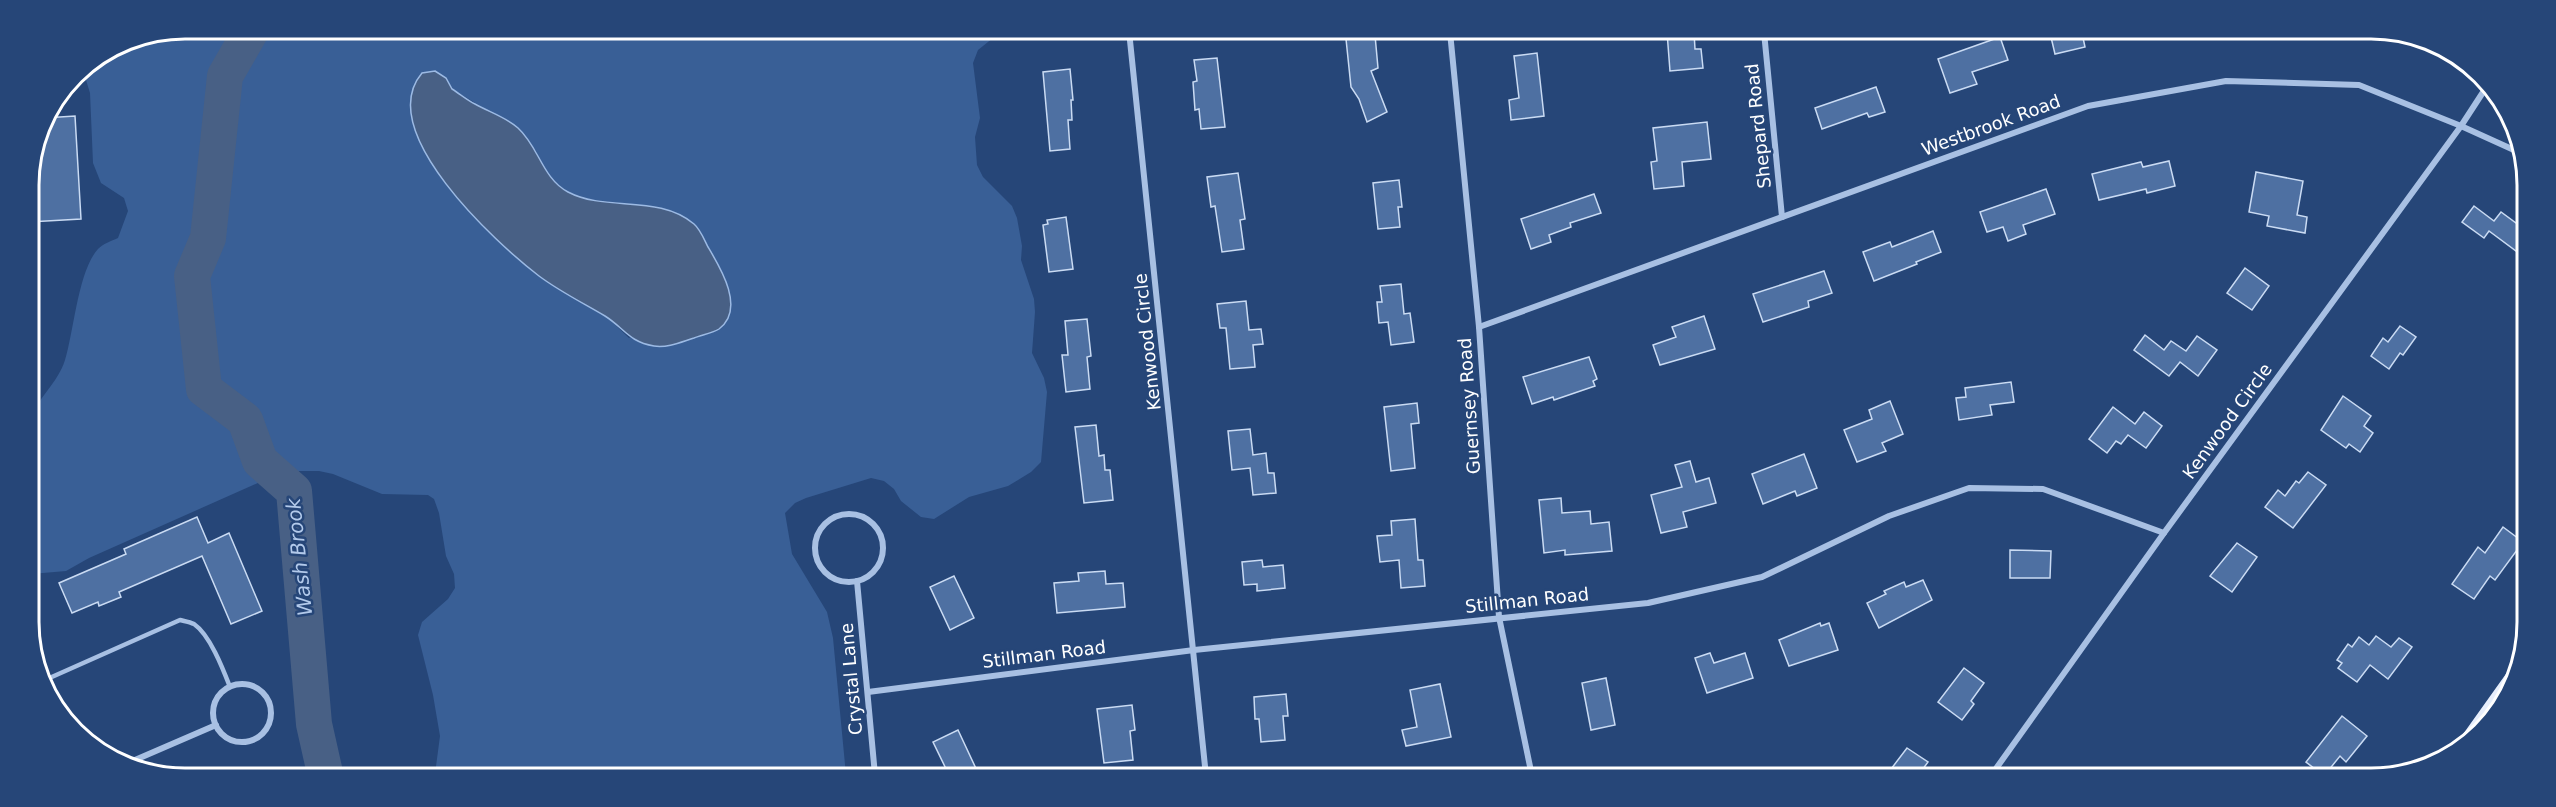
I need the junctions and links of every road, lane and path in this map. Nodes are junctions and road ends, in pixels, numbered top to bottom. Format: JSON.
{"nodes":[{"id":1,"x":1131,"y":39,"type":"edge"},
{"id":2,"x":1451,"y":39,"type":"edge"},
{"id":3,"x":1765,"y":39,"type":"edge"},
{"id":4,"x":2483,"y":92,"type":"edge"},
{"id":5,"x":2461,"y":126,"type":"junction"},
{"id":6,"x":2513,"y":150,"type":"edge"},
{"id":7,"x":1782,"y":217,"type":"junction"},
{"id":8,"x":1479,"y":327,"type":"junction"},
{"id":9,"x":2164,"y":533,"type":"junction"},
{"id":10,"x":857,"y":581,"type":"junction"},
{"id":11,"x":1499,"y":617,"type":"junction"},
{"id":12,"x":1194,"y":650,"type":"junction"},
{"id":13,"x":50,"y":678,"type":"edge"},
{"id":14,"x":230,"y":687,"type":"junction"},
{"id":15,"x":868,"y":692,"type":"junction"},
{"id":16,"x":216,"y":725,"type":"junction"},
{"id":17,"x":137,"y":760,"type":"edge"},
{"id":18,"x":874,"y":768,"type":"edge"},
{"id":19,"x":1205,"y":768,"type":"edge"},
{"id":20,"x":1530,"y":768,"type":"edge"},
{"id":21,"x":1996,"y":768,"type":"edge"}],
"edges":[{"from":1,"to":12,"type":"street","name":"Kenwood Circle"},
{"from":2,"to":8,"type":"street","name":"Guernsey Road"},
{"from":3,"to":7,"type":"street","name":"Shepard Road"},
{"from":4,"to":5,"type":"street","name":"Kenwood Circle"},
{"from":5,"to":6,"type":"street","name":"Westbrook Road"},
{"from":5,"to":7,"type":"street","name":"Westbrook Road"},
{"from":5,"to":9,"type":"street","name":"Kenwood Circle"},
{"from":7,"to":8,"type":"street","name":"Westbrook Road"},
{"from":8,"to":11,"type":"street","name":"Guernsey Road"},
{"from":9,"to":11,"type":"street","name":"Stillman Road"},
{"from":9,"to":21,"type":"street","name":"Kenwood Circle"},
{"from":10,"to":10,"type":"street"},
{"from":10,"to":15,"type":"street","name":"Crystal Lane"},
{"from":11,"to":12,"type":"street","name":"Stillman Road"},
{"from":11,"to":20,"type":"street","name":"Guernsey Road"},
{"from":12,"to":15,"type":"street","name":"Stillman Road"},
{"from":12,"to":19,"type":"street","name":"Kenwood Circle"},
{"from":13,"to":14,"type":"lane"},
{"from":14,"to":16,"type":"street"},
{"from":14,"to":16,"type":"street"},
{"from":15,"to":18,"type":"street","name":"Crystal Lane"},
{"from":16,"to":17,"type":"street"}]}
